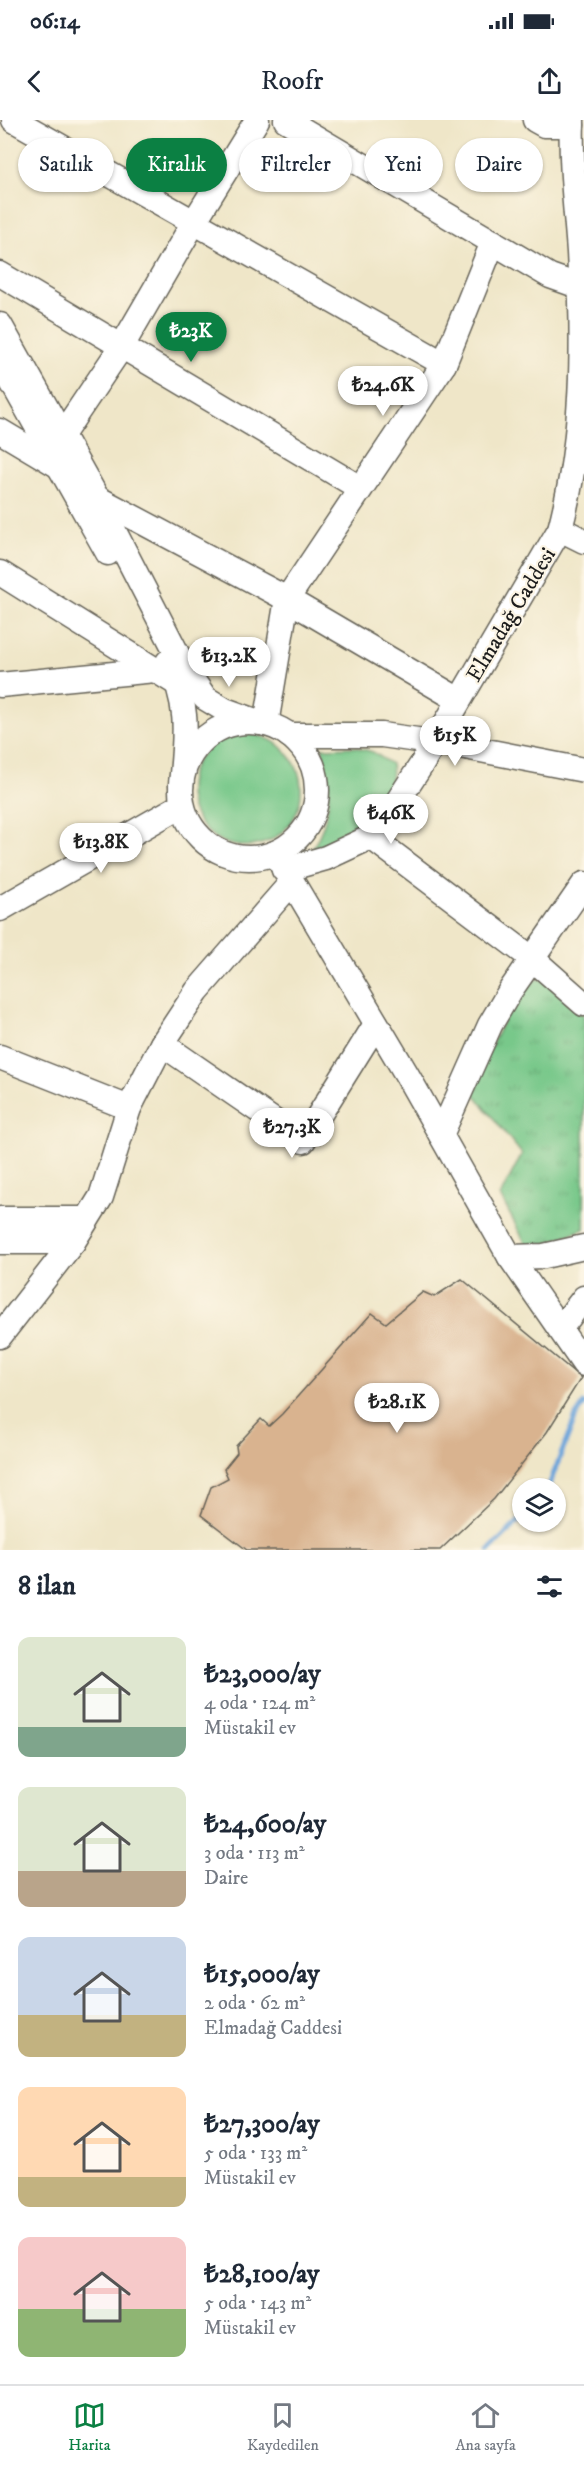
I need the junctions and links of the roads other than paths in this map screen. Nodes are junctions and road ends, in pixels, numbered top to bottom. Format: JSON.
{"nodes":[{"id":1,"x":14,"y":120,"type":"edge"},
{"id":2,"x":257,"y":120,"type":"edge"},
{"id":3,"x":286,"y":120,"type":"edge"},
{"id":4,"x":535,"y":120,"type":"edge"},
{"id":5,"x":572,"y":123,"type":"edge"},
{"id":6,"x":578,"y":151,"type":"edge"},
{"id":7,"x":194,"y":222,"type":"junction"},
{"id":8,"x":493,"y":242,"type":"junction"},
{"id":9,"x":0,"y":274,"type":"edge"},
{"id":10,"x":582,"y":287,"type":"edge"},
{"id":11,"x":0,"y":325,"type":"edge"},
{"id":12,"x":122,"y":346,"type":"junction"},
{"id":13,"x":0,"y":360,"type":"edge"},
{"id":14,"x":444,"y":364,"type":"junction"},
{"id":15,"x":581,"y":430,"type":"edge"},
{"id":16,"x":0,"y":431,"type":"edge"},
{"id":17,"x":62,"y":435,"type":"junction"},
{"id":18,"x":59,"y":466,"type":"junction"},
{"id":19,"x":360,"y":489,"type":"junction"},
{"id":20,"x":97,"y":498,"type":"junction"},
{"id":21,"x":560,"y":528,"type":"junction"},
{"id":22,"x":584,"y":541,"type":"edge"},
{"id":23,"x":0,"y":573,"type":"edge"},
{"id":24,"x":287,"y":599,"type":"junction"},
{"id":25,"x":155,"y":670,"type":"junction"},
{"id":26,"x":0,"y":685,"type":"edge"},
{"id":27,"x":178,"y":685,"type":"junction"},
{"id":28,"x":205,"y":698,"type":"junction"},
{"id":29,"x":459,"y":700,"type":"junction"},
{"id":30,"x":263,"y":723,"type":"junction"},
{"id":31,"x":289,"y":735,"type":"junction"},
{"id":32,"x":434,"y":742,"type":"junction"},
{"id":33,"x":584,"y":770,"type":"edge"},
{"id":34,"x":181,"y":795,"type":"junction"},
{"id":35,"x":371,"y":837,"type":"junction"},
{"id":36,"x":283,"y":868,"type":"junction"},
{"id":37,"x":584,"y":884,"type":"edge"},
{"id":38,"x":0,"y":909,"type":"edge"},
{"id":39,"x":534,"y":960,"type":"junction"},
{"id":40,"x":584,"y":1004,"type":"edge"},
{"id":41,"x":376,"y":1024,"type":"junction"},
{"id":42,"x":162,"y":1044,"type":"junction"},
{"id":43,"x":0,"y":1057,"type":"edge"},
{"id":44,"x":129,"y":1108,"type":"junction"},
{"id":45,"x":441,"y":1135,"type":"junction"},
{"id":46,"x":0,"y":1219,"type":"edge"},
{"id":47,"x":87,"y":1219,"type":"junction"},
{"id":48,"x":0,"y":1242,"type":"edge"},
{"id":49,"x":72,"y":1242,"type":"junction"},
{"id":50,"x":584,"y":1246,"type":"edge"},
{"id":51,"x":510,"y":1257,"type":"junction"},
{"id":52,"x":584,"y":1298,"type":"edge"},
{"id":53,"x":560,"y":1329,"type":"junction"},
{"id":54,"x":0,"y":1336,"type":"edge"},
{"id":55,"x":584,"y":1364,"type":"edge"}],
"edges":[{"from":1,"to":7,"type":"street"},
{"from":2,"to":7,"type":"street"},
{"from":3,"to":8,"type":"street"},
{"from":4,"to":5,"type":"street"},
{"from":5,"to":6,"type":"street","name":"Elmadağ Caddesi"},
{"from":6,"to":10,"type":"street","name":"Elmadağ Caddesi"},
{"from":7,"to":12,"type":"street"},
{"from":7,"to":14,"type":"street"},
{"from":8,"to":10,"type":"street"},
{"from":8,"to":14,"type":"street"},
{"from":9,"to":12,"type":"street"},
{"from":10,"to":15,"type":"street","name":"Elmadağ Caddesi"},
{"from":11,"to":17,"type":"street"},
{"from":12,"to":17,"type":"street"},
{"from":12,"to":19,"type":"street"},
{"from":13,"to":18,"type":"street"},
{"from":14,"to":19,"type":"street"},
{"from":15,"to":21,"type":"street","name":"Elmadağ Caddesi"},
{"from":16,"to":18,"type":"street"},
{"from":17,"to":20,"type":"street"},
{"from":18,"to":27,"type":"street"},
{"from":19,"to":24,"type":"street"},
{"from":20,"to":24,"type":"street"},
{"from":20,"to":28,"type":"street"},
{"from":21,"to":22,"type":"street"},
{"from":21,"to":29,"type":"street","name":"Elmadağ Caddesi"},
{"from":23,"to":25,"type":"street"},
{"from":24,"to":29,"type":"street"},
{"from":24,"to":30,"type":"street"},
{"from":25,"to":26,"type":"street"},
{"from":25,"to":27,"type":"street"},
{"from":27,"to":28,"type":"street"},
{"from":27,"to":34,"type":"street"},
{"from":28,"to":30,"type":"street"},
{"from":29,"to":32,"type":"street","name":"Elmadağ Caddesi"},
{"from":30,"to":31,"type":"street"},
{"from":30,"to":34,"type":"street"},
{"from":31,"to":32,"type":"street"},
{"from":31,"to":36,"type":"street"},
{"from":32,"to":33,"type":"street"},
{"from":32,"to":35,"type":"street","name":"Elmadağ Caddesi"},
{"from":34,"to":36,"type":"street"},
{"from":34,"to":38,"type":"street"},
{"from":35,"to":36,"type":"street"},
{"from":35,"to":39,"type":"street"},
{"from":36,"to":41,"type":"street"},
{"from":36,"to":42,"type":"street"},
{"from":37,"to":39,"type":"street"},
{"from":39,"to":40,"type":"street"},
{"from":39,"to":45,"type":"street"},
{"from":41,"to":42,"type":"street"},
{"from":41,"to":45,"type":"street"},
{"from":42,"to":44,"type":"street"},
{"from":43,"to":44,"type":"street"},
{"from":44,"to":47,"type":"street"},
{"from":45,"to":51,"type":"street"},
{"from":46,"to":47,"type":"street"},
{"from":47,"to":49,"type":"street"},
{"from":48,"to":49,"type":"street"},
{"from":49,"to":54,"type":"street"},
{"from":50,"to":51,"type":"street"},
{"from":51,"to":53,"type":"street"},
{"from":52,"to":53,"type":"street"},
{"from":53,"to":55,"type":"street"}]}
